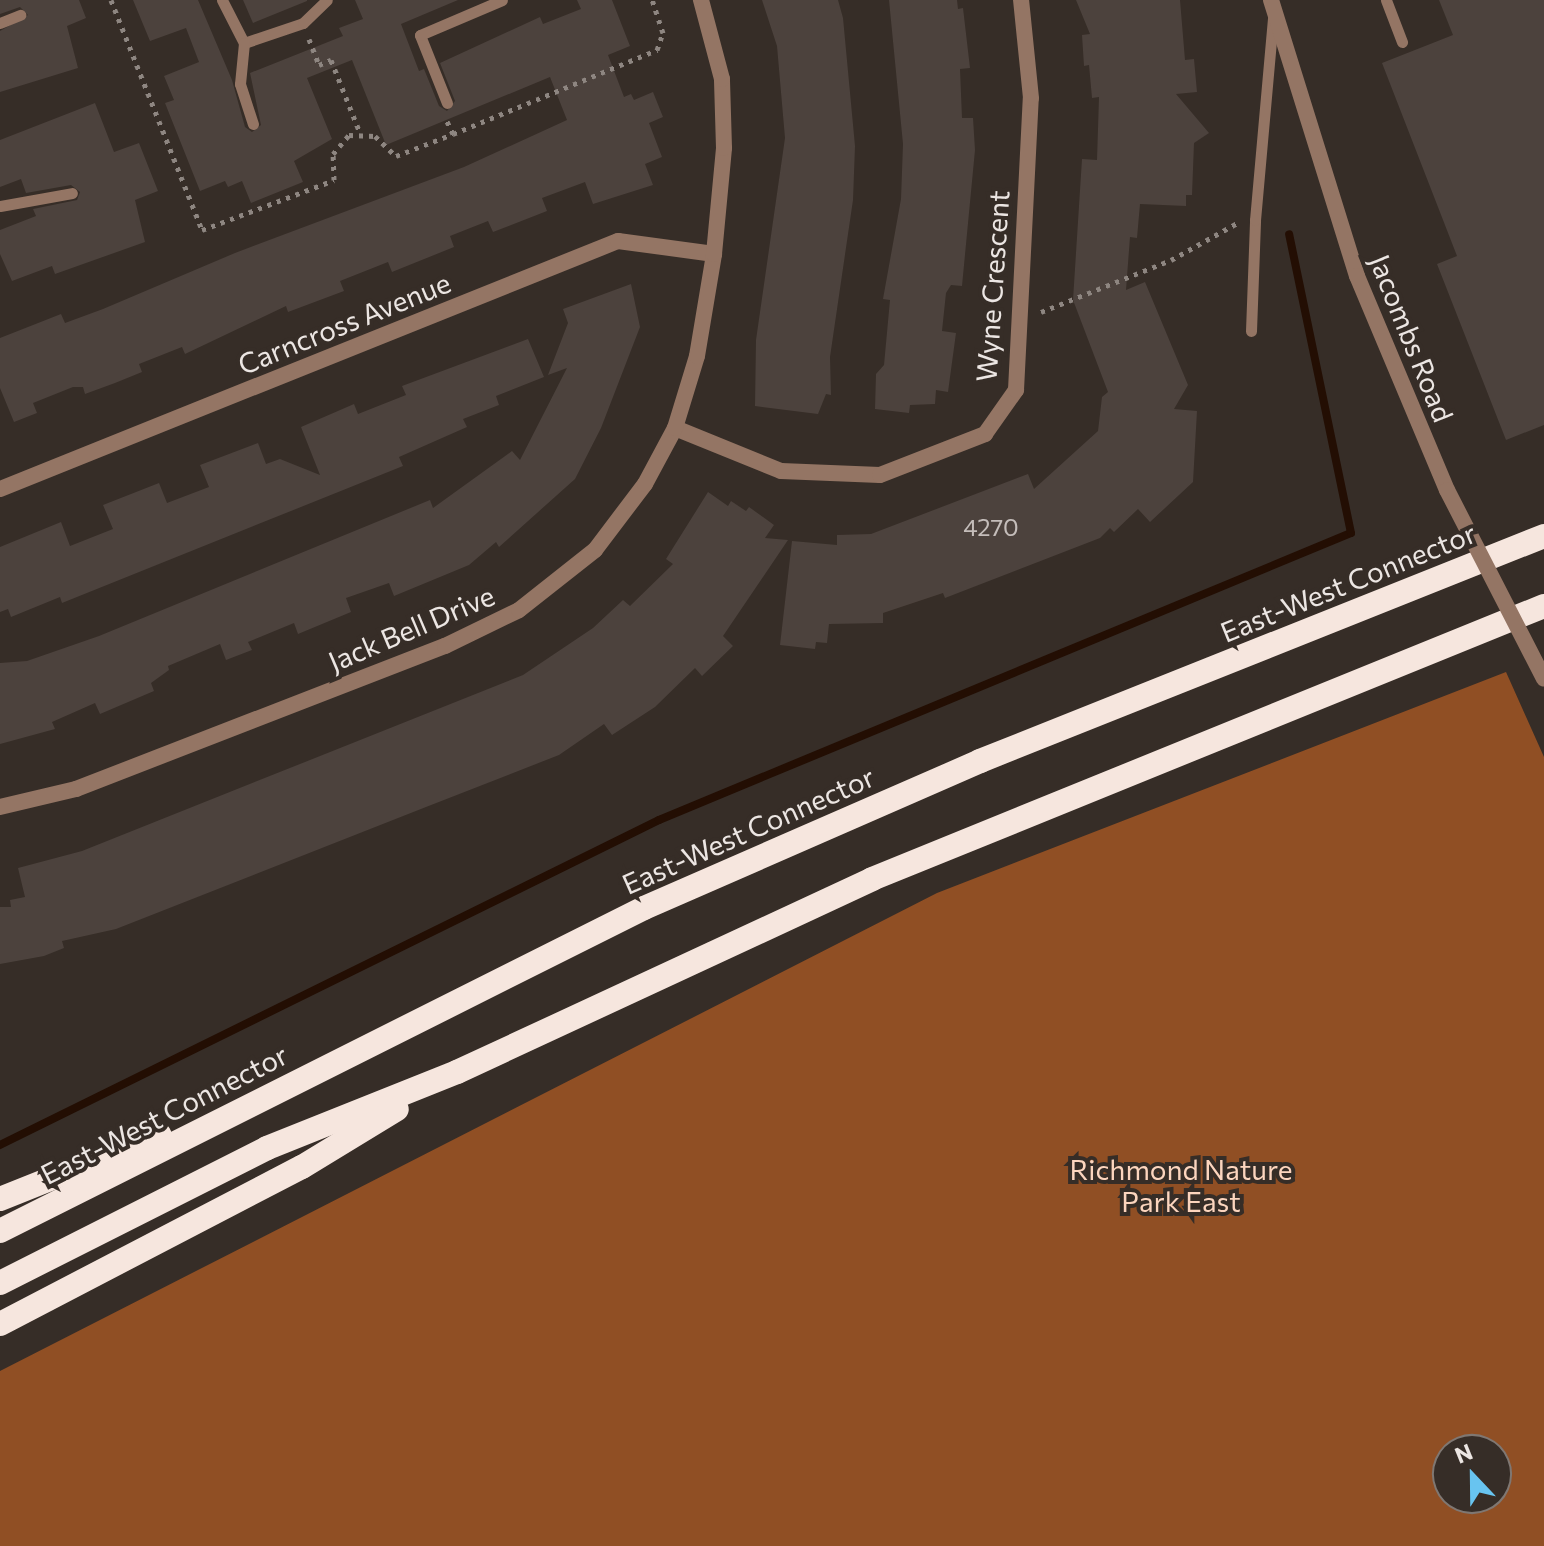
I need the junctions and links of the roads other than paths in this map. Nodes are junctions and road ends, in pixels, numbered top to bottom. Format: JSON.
{"nodes":[{"id":1,"x":222,"y":0,"type":"edge"},
{"id":2,"x":327,"y":0,"type":"edge"},
{"id":3,"x":502,"y":0,"type":"edge"},
{"id":4,"x":701,"y":0,"type":"edge"},
{"id":5,"x":1021,"y":0,"type":"edge"},
{"id":6,"x":1386,"y":0,"type":"edge"},
{"id":7,"x":1272,"y":4,"type":"edge"},
{"id":8,"x":20,"y":15,"type":"dead end"},
{"id":9,"x":0,"y":23,"type":"edge"},
{"id":10,"x":1402,"y":42,"type":"dead end"},
{"id":11,"x":244,"y":43,"type":"junction"},
{"id":12,"x":447,"y":103,"type":"road end"},
{"id":13,"x":253,"y":124,"type":"dead end"},
{"id":14,"x":72,"y":193,"type":"dead end"},
{"id":15,"x":0,"y":206,"type":"edge"},
{"id":16,"x":714,"y":254,"type":"junction"},
{"id":17,"x":1251,"y":331,"type":"dead end"},
{"id":18,"x":675,"y":428,"type":"junction"},
{"id":19,"x":0,"y":489,"type":"edge"},
{"id":20,"x":1544,"y":536,"type":"edge"},
{"id":21,"x":1544,"y":606,"type":"edge"},
{"id":22,"x":1544,"y":679,"type":"edge"},
{"id":23,"x":0,"y":807,"type":"edge"},
{"id":24,"x":457,"y":1072,"type":"junction"},
{"id":25,"x":234,"y":1111,"type":"junction"},
{"id":26,"x":0,"y":1199,"type":"edge"},
{"id":27,"x":0,"y":1231,"type":"edge"},
{"id":28,"x":0,"y":1283,"type":"edge"},
{"id":29,"x":0,"y":1324,"type":"edge"}],
"edges":[{"from":1,"to":11,"type":"lane"},
{"from":2,"to":11,"type":"lane"},
{"from":3,"to":12,"type":"lane"},
{"from":4,"to":16,"type":"street","name":"Jack Bell Drive"},
{"from":5,"to":18,"type":"street","name":"Wyne Crescent"},
{"from":6,"to":10,"type":"lane"},
{"from":7,"to":17,"type":"lane"},
{"from":7,"to":22,"type":"street","name":"Jacombs Road","bridge":true},
{"from":8,"to":9,"type":"lane"},
{"from":11,"to":13,"type":"lane"},
{"from":14,"to":15,"type":"lane"},
{"from":16,"to":18,"type":"street","name":"Jack Bell Drive"},
{"from":16,"to":19,"type":"street","name":"Carncross Avenue"},
{"from":18,"to":23,"type":"street","name":"Jack Bell Drive"},
{"from":20,"to":25,"type":"highway","name":"East-West Connector"},
{"from":21,"to":24,"type":"highway"},
{"from":24,"to":28,"type":"highway"},
{"from":24,"to":29,"type":"highway"},
{"from":25,"to":26,"type":"highway"},
{"from":25,"to":27,"type":"highway","name":"East-West Connector"}]}
